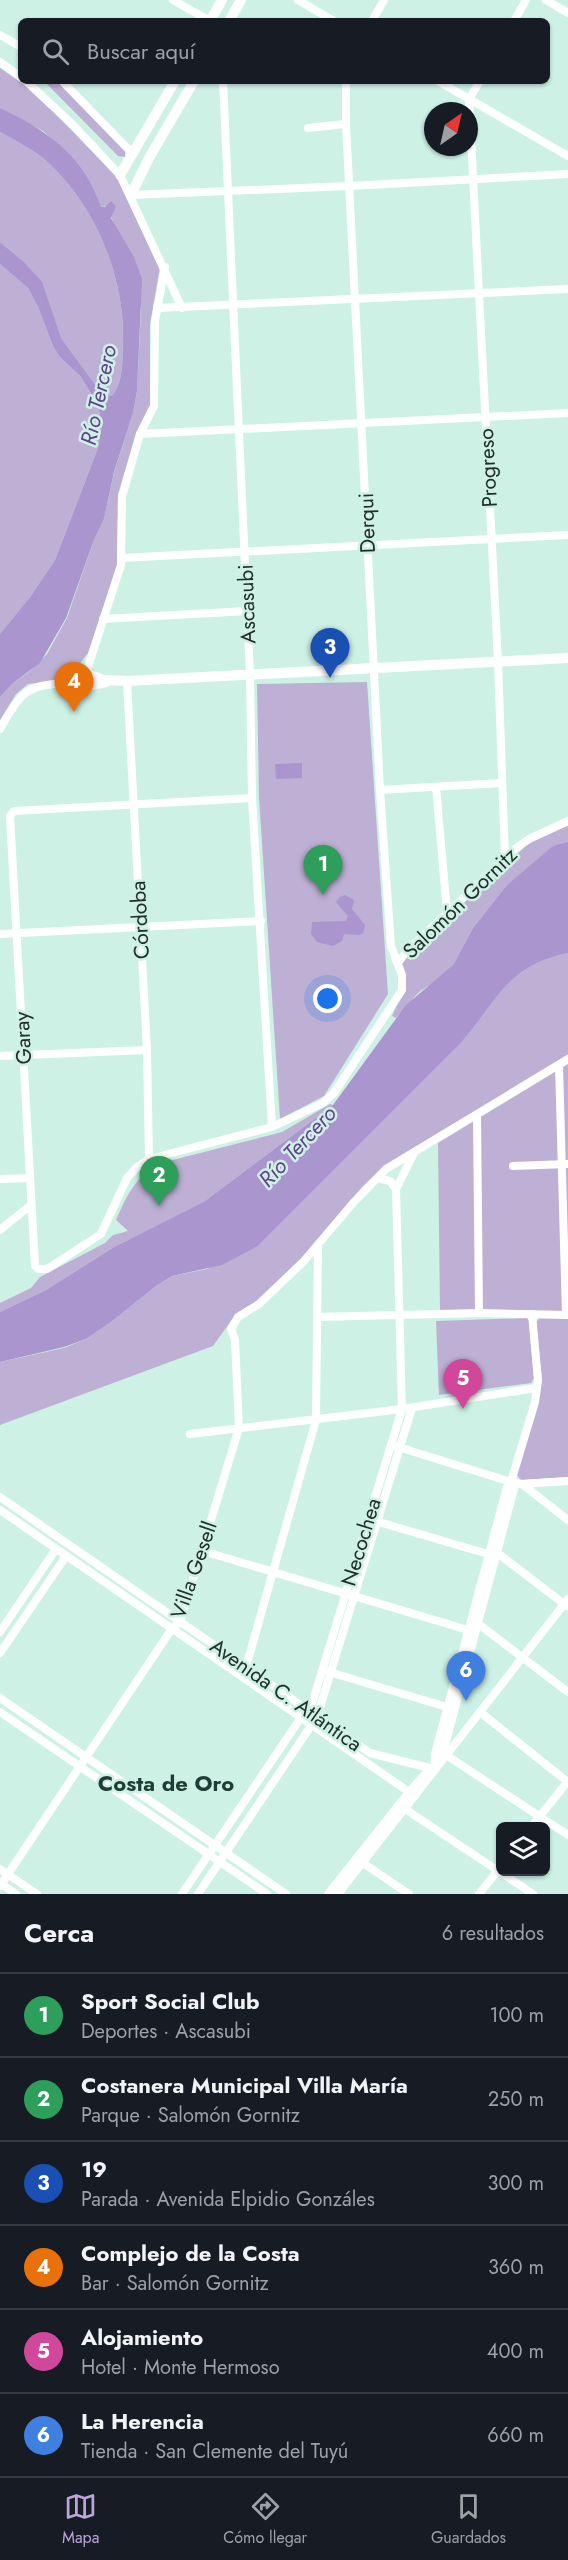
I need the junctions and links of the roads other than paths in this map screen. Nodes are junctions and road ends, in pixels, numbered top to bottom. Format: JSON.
{"nodes":[{"id":1,"x":173,"y":0,"type":"edge"},
{"id":2,"x":222,"y":0,"type":"edge"},
{"id":3,"x":240,"y":0,"type":"edge"},
{"id":4,"x":298,"y":0,"type":"edge"},
{"id":5,"x":384,"y":0,"type":"edge"},
{"id":6,"x":526,"y":0,"type":"edge"},
{"id":7,"x":546,"y":0,"type":"edge"},
{"id":8,"x":568,"y":13,"type":"edge"},
{"id":9,"x":205,"y":18,"type":"edge"},
{"id":10,"x":212,"y":18,"type":"edge"},
{"id":11,"x":231,"y":18,"type":"edge"},
{"id":12,"x":329,"y":18,"type":"edge"},
{"id":13,"x":374,"y":18,"type":"edge"},
{"id":14,"x":516,"y":18,"type":"edge"},
{"id":15,"x":0,"y":35,"type":"edge"},
{"id":16,"x":18,"y":45,"type":"edge"},
{"id":17,"x":0,"y":62,"type":"edge"},
{"id":18,"x":18,"y":75,"type":"edge"},
{"id":19,"x":29,"y":84,"type":"edge"},
{"id":20,"x":65,"y":84,"type":"edge"},
{"id":21,"x":173,"y":84,"type":"edge"},
{"id":22,"x":192,"y":84,"type":"edge"},
{"id":23,"x":223,"y":84,"type":"edge"},
{"id":24,"x":346,"y":84,"type":"edge"},
{"id":25,"x":443,"y":84,"type":"edge"},
{"id":26,"x":478,"y":84,"type":"edge"},
{"id":27,"x":469,"y":99,"type":"junction"},
{"id":28,"x":346,"y":124,"type":"junction"},
{"id":29,"x":308,"y":128,"type":"dead end"},
{"id":30,"x":132,"y":153,"type":"junction"},
{"id":31,"x":568,"y":156,"type":"edge"},
{"id":32,"x":568,"y":174,"type":"edge"},
{"id":33,"x":120,"y":175,"type":"junction"},
{"id":34,"x":472,"y":179,"type":"junction"},
{"id":35,"x":350,"y":186,"type":"junction"},
{"id":36,"x":228,"y":192,"type":"junction"},
{"id":37,"x":131,"y":195,"type":"junction"},
{"id":38,"x":165,"y":267,"type":"junction"},
{"id":39,"x":568,"y":289,"type":"edge"},
{"id":40,"x":479,"y":293,"type":"junction"},
{"id":41,"x":355,"y":299,"type":"junction"},
{"id":42,"x":234,"y":305,"type":"junction"},
{"id":43,"x":157,"y":308,"type":"junction"},
{"id":44,"x":182,"y":308,"type":"junction"},
{"id":45,"x":568,"y":413,"type":"edge"},
{"id":46,"x":485,"y":417,"type":"junction"},
{"id":47,"x":363,"y":423,"type":"junction"},
{"id":48,"x":239,"y":428,"type":"junction"},
{"id":49,"x":140,"y":434,"type":"junction"},
{"id":50,"x":568,"y":535,"type":"edge"},
{"id":51,"x":492,"y":539,"type":"junction"},
{"id":52,"x":368,"y":546,"type":"junction"},
{"id":53,"x":245,"y":551,"type":"junction"},
{"id":54,"x":121,"y":558,"type":"junction"},
{"id":55,"x":247,"y":612,"type":"junction"},
{"id":56,"x":103,"y":619,"type":"junction"},
{"id":57,"x":568,"y":658,"type":"edge"},
{"id":58,"x":498,"y":662,"type":"junction"},
{"id":59,"x":374,"y":669,"type":"junction"},
{"id":60,"x":250,"y":674,"type":"junction"},
{"id":61,"x":85,"y":679,"type":"junction"},
{"id":62,"x":127,"y":681,"type":"junction"},
{"id":63,"x":0,"y":729,"type":"edge"},
{"id":64,"x":501,"y":783,"type":"junction"},
{"id":65,"x":436,"y":787,"type":"junction"},
{"id":66,"x":380,"y":790,"type":"junction"},
{"id":67,"x":252,"y":798,"type":"junction"},
{"id":68,"x":135,"y":805,"type":"junction"},
{"id":69,"x":568,"y":821,"type":"edge"},
{"id":70,"x":505,"y":857,"type":"junction"},
{"id":71,"x":447,"y":912,"type":"junction"},
{"id":72,"x":261,"y":921,"type":"junction"},
{"id":73,"x":140,"y":927,"type":"junction"},
{"id":74,"x":17,"y":933,"type":"junction"},
{"id":75,"x":0,"y":934,"type":"edge"},
{"id":76,"x":398,"y":963,"type":"junction"},
{"id":77,"x":147,"y":1050,"type":"junction"},
{"id":78,"x":24,"y":1055,"type":"junction"},
{"id":79,"x":0,"y":1056,"type":"edge"},
{"id":80,"x":568,"y":1059,"type":"edge"},
{"id":81,"x":560,"y":1065,"type":"junction"},
{"id":82,"x":477,"y":1115,"type":"junction"},
{"id":83,"x":272,"y":1127,"type":"junction"},
{"id":84,"x":415,"y":1151,"type":"junction"},
{"id":85,"x":149,"y":1159,"type":"junction"},
{"id":86,"x":565,"y":1164,"type":"edge"},
{"id":87,"x":513,"y":1166,"type":"dead end"},
{"id":88,"x":30,"y":1178,"type":"junction"},
{"id":89,"x":378,"y":1178,"type":"junction"},
{"id":90,"x":0,"y":1179,"type":"edge"},
{"id":91,"x":396,"y":1189,"type":"junction"},
{"id":92,"x":32,"y":1205,"type":"junction"},
{"id":93,"x":0,"y":1230,"type":"edge"},
{"id":94,"x":318,"y":1246,"type":"junction"},
{"id":95,"x":35,"y":1266,"type":"joint"},
{"id":96,"x":479,"y":1313,"type":"junction"},
{"id":97,"x":532,"y":1314,"type":"junction"},
{"id":98,"x":399,"y":1315,"type":"junction"},
{"id":99,"x":567,"y":1315,"type":"edge"},
{"id":100,"x":316,"y":1317,"type":"junction"},
{"id":101,"x":537,"y":1388,"type":"junction"},
{"id":102,"x":412,"y":1408,"type":"junction"},
{"id":103,"x":402,"y":1409,"type":"junction"},
{"id":104,"x":315,"y":1420,"type":"junction"},
{"id":105,"x":239,"y":1428,"type":"junction"},
{"id":106,"x":190,"y":1434,"type":"dead end"},
{"id":107,"x":391,"y":1444,"type":"junction"},
{"id":108,"x":400,"y":1447,"type":"junction"},
{"id":109,"x":568,"y":1481,"type":"edge"},
{"id":110,"x":511,"y":1482,"type":"junction"},
{"id":111,"x":521,"y":1484,"type":"junction"},
{"id":112,"x":0,"y":1497,"type":"edge"},
{"id":113,"x":0,"y":1510,"type":"edge"},
{"id":114,"x":372,"y":1520,"type":"junction"},
{"id":115,"x":568,"y":1520,"type":"edge"},
{"id":116,"x":56,"y":1549,"type":"junction"},
{"id":117,"x":203,"y":1551,"type":"junction"},
{"id":118,"x":492,"y":1553,"type":"junction"},
{"id":119,"x":66,"y":1556,"type":"junction"},
{"id":120,"x":272,"y":1572,"type":"junction"},
{"id":121,"x":349,"y":1595,"type":"junction"},
{"id":122,"x":567,"y":1604,"type":"edge"},
{"id":123,"x":180,"y":1622,"type":"junction"},
{"id":124,"x":479,"y":1625,"type":"junction"},
{"id":125,"x":171,"y":1630,"type":"junction"},
{"id":126,"x":468,"y":1630,"type":"junction"},
{"id":127,"x":0,"y":1632,"type":"edge"},
{"id":128,"x":0,"y":1653,"type":"edge"},
{"id":129,"x":523,"y":1658,"type":"junction"},
{"id":130,"x":246,"y":1667,"type":"junction"},
{"id":131,"x":329,"y":1672,"type":"junction"},
{"id":132,"x":568,"y":1692,"type":"edge"},
{"id":133,"x":0,"y":1698,"type":"edge"},
{"id":134,"x":447,"y":1707,"type":"junction"},
{"id":135,"x":308,"y":1710,"type":"junction"},
{"id":136,"x":0,"y":1712,"type":"edge"},
{"id":137,"x":480,"y":1712,"type":"junction"},
{"id":138,"x":317,"y":1717,"type":"junction"},
{"id":139,"x":301,"y":1719,"type":"junction"},
{"id":140,"x":311,"y":1726,"type":"junction"},
{"id":141,"x":435,"y":1754,"type":"junction"},
{"id":142,"x":446,"y":1755,"type":"junction"},
{"id":143,"x":87,"y":1758,"type":"junction"},
{"id":144,"x":81,"y":1767,"type":"junction"},
{"id":145,"x":434,"y":1769,"type":"junction"},
{"id":146,"x":568,"y":1781,"type":"edge"},
{"id":147,"x":412,"y":1794,"type":"junction"},
{"id":148,"x":402,"y":1807,"type":"junction"},
{"id":149,"x":540,"y":1816,"type":"junction"},
{"id":150,"x":536,"y":1822,"type":"edge"},
{"id":151,"x":568,"y":1835,"type":"edge"},
{"id":152,"x":215,"y":1846,"type":"junction"},
{"id":153,"x":225,"y":1853,"type":"junction"},
{"id":154,"x":209,"y":1855,"type":"junction"},
{"id":155,"x":359,"y":1861,"type":"junction"},
{"id":156,"x":219,"y":1862,"type":"junction"},
{"id":157,"x":496,"y":1867,"type":"edge"},
{"id":158,"x":0,"y":1869,"type":"edge"},
{"id":159,"x":496,"y":1873,"type":"edge"},
{"id":160,"x":8,"y":1874,"type":"junction"},
{"id":161,"x":509,"y":1876,"type":"edge"},
{"id":162,"x":0,"y":1884,"type":"edge"},
{"id":163,"x":16,"y":1894,"type":"edge"},
{"id":164,"x":37,"y":1894,"type":"edge"},
{"id":165,"x":182,"y":1894,"type":"edge"},
{"id":166,"x":198,"y":1894,"type":"edge"},
{"id":167,"x":267,"y":1894,"type":"edge"},
{"id":168,"x":286,"y":1894,"type":"edge"},
{"id":169,"x":328,"y":1894,"type":"edge"},
{"id":170,"x":338,"y":1894,"type":"edge"},
{"id":171,"x":409,"y":1894,"type":"edge"},
{"id":172,"x":479,"y":1894,"type":"edge"},
{"id":173,"x":533,"y":1894,"type":"edge"}],
"edges":[{"from":1,"to":9,"type":"street"},
{"from":2,"to":10,"type":"main road"},
{"from":3,"to":11,"type":"main road"},
{"from":4,"to":12,"type":"street"},
{"from":5,"to":13,"type":"street"},
{"from":6,"to":14,"type":"street"},
{"from":7,"to":8,"type":"street"},
{"from":15,"to":16,"type":"street"},
{"from":17,"to":18,"type":"street"},
{"from":19,"to":33,"type":"street"},
{"from":20,"to":30,"type":"street"},
{"from":21,"to":30,"type":"main road"},
{"from":22,"to":37,"type":"main road"},
{"from":23,"to":36,"type":"street","name":"Ascasubi"},
{"from":24,"to":28,"type":"street","name":"Derqui"},
{"from":25,"to":27,"type":"street"},
{"from":26,"to":27,"type":"street"},
{"from":27,"to":31,"type":"street"},
{"from":27,"to":34,"type":"street","name":"Progreso"},
{"from":28,"to":29,"type":"street"},
{"from":28,"to":35,"type":"street","name":"Derqui"},
{"from":30,"to":33,"type":"main road"},
{"from":32,"to":34,"type":"street"},
{"from":33,"to":37,"type":"street"},
{"from":34,"to":35,"type":"street"},
{"from":34,"to":40,"type":"street","name":"Progreso"},
{"from":35,"to":36,"type":"street"},
{"from":35,"to":41,"type":"street","name":"Derqui"},
{"from":36,"to":37,"type":"street"},
{"from":36,"to":42,"type":"street","name":"Ascasubi"},
{"from":37,"to":38,"type":"street"},
{"from":38,"to":43,"type":"street"},
{"from":38,"to":44,"type":"street"},
{"from":39,"to":40,"type":"street"},
{"from":40,"to":41,"type":"street"},
{"from":40,"to":46,"type":"street","name":"Progreso"},
{"from":41,"to":42,"type":"street"},
{"from":41,"to":47,"type":"street","name":"Derqui"},
{"from":42,"to":44,"type":"street"},
{"from":42,"to":48,"type":"street","name":"Ascasubi"},
{"from":43,"to":44,"type":"street"},
{"from":43,"to":49,"type":"street"},
{"from":45,"to":46,"type":"street"},
{"from":46,"to":47,"type":"street"},
{"from":46,"to":51,"type":"street","name":"Progreso"},
{"from":47,"to":48,"type":"street"},
{"from":47,"to":52,"type":"street","name":"Derqui"},
{"from":48,"to":49,"type":"street"},
{"from":48,"to":53,"type":"street","name":"Ascasubi"},
{"from":49,"to":54,"type":"street"},
{"from":50,"to":51,"type":"street"},
{"from":51,"to":52,"type":"street"},
{"from":51,"to":58,"type":"street","name":"Progreso"},
{"from":52,"to":53,"type":"street"},
{"from":52,"to":59,"type":"street","name":"Derqui"},
{"from":53,"to":54,"type":"street"},
{"from":53,"to":55,"type":"street","name":"Ascasubi"},
{"from":54,"to":56,"type":"street"},
{"from":55,"to":56,"type":"street"},
{"from":55,"to":60,"type":"street","name":"Ascasubi"},
{"from":56,"to":61,"type":"street"},
{"from":57,"to":58,"type":"main road"},
{"from":58,"to":59,"type":"main road"},
{"from":58,"to":64,"type":"street","name":"Progreso"},
{"from":59,"to":60,"type":"main road"},
{"from":59,"to":66,"type":"street","name":"Derqui"},
{"from":60,"to":62,"type":"main road"},
{"from":60,"to":67,"type":"street","name":"Ascasubi"},
{"from":61,"to":62,"type":"main road"},
{"from":61,"to":63,"type":"street"},
{"from":62,"to":68,"type":"street","name":"Córdoba"},
{"from":64,"to":65,"type":"street"},
{"from":64,"to":70,"type":"street","name":"Progreso"},
{"from":65,"to":66,"type":"street"},
{"from":65,"to":71,"type":"street"},
{"from":66,"to":76,"type":"street","name":"Derqui"},
{"from":67,"to":68,"type":"street"},
{"from":67,"to":72,"type":"street","name":"Ascasubi"},
{"from":68,"to":73,"type":"street","name":"Córdoba"},
{"from":68,"to":74,"type":"street","name":"Garay"},
{"from":69,"to":70,"type":"street","name":"Salomón Gornitz"},
{"from":70,"to":71,"type":"street","name":"Salomón Gornitz"},
{"from":71,"to":76,"type":"street","name":"Salomón Gornitz"},
{"from":72,"to":73,"type":"street"},
{"from":72,"to":83,"type":"street","name":"Ascasubi"},
{"from":73,"to":74,"type":"street"},
{"from":73,"to":77,"type":"street","name":"Córdoba"},
{"from":74,"to":75,"type":"street"},
{"from":74,"to":78,"type":"street","name":"Garay"},
{"from":76,"to":83,"type":"street","name":"Salomón Gornitz"},
{"from":77,"to":78,"type":"street"},
{"from":77,"to":85,"type":"street","name":"Córdoba"},
{"from":78,"to":79,"type":"street"},
{"from":78,"to":88,"type":"street","name":"Garay"},
{"from":80,"to":81,"type":"street"},
{"from":81,"to":82,"type":"street"},
{"from":81,"to":86,"type":"street"},
{"from":82,"to":84,"type":"street"},
{"from":82,"to":96,"type":"street"},
{"from":83,"to":85,"type":"street","name":"Salomón Gornitz"},
{"from":84,"to":89,"type":"street"},
{"from":84,"to":91,"type":"street","name":"Necochea"},
{"from":85,"to":95,"type":"street","name":"Salomón Gornitz"},
{"from":86,"to":87,"type":"street"},
{"from":86,"to":99,"type":"street"},
{"from":88,"to":90,"type":"street"},
{"from":88,"to":92,"type":"street","name":"Garay"},
{"from":89,"to":91,"type":"street"},
{"from":89,"to":94,"type":"street"},
{"from":91,"to":98,"type":"street","name":"Necochea"},
{"from":92,"to":93,"type":"street"},
{"from":92,"to":95,"type":"street","name":"Garay"},
{"from":94,"to":100,"type":"street"},
{"from":94,"to":105,"type":"street","name":"Villa Gesell"},
{"from":96,"to":97,"type":"street"},
{"from":96,"to":98,"type":"street"},
{"from":97,"to":99,"type":"street"},
{"from":97,"to":101,"type":"street"},
{"from":98,"to":100,"type":"street"},
{"from":98,"to":103,"type":"street","name":"Necochea"},
{"from":100,"to":104,"type":"street"},
{"from":101,"to":102,"type":"street"},
{"from":101,"to":110,"type":"street"},
{"from":102,"to":103,"type":"street"},
{"from":102,"to":108,"type":"street","name":"Necochea"},
{"from":103,"to":104,"type":"street"},
{"from":103,"to":107,"type":"street","name":"Necochea"},
{"from":104,"to":105,"type":"street"},
{"from":104,"to":120,"type":"street"},
{"from":105,"to":106,"type":"street"},
{"from":105,"to":117,"type":"street","name":"Villa Gesell"},
{"from":107,"to":108,"type":"street"},
{"from":107,"to":114,"type":"street","name":"Necochea"},
{"from":108,"to":110,"type":"street"},
{"from":108,"to":114,"type":"street","name":"Necochea"},
{"from":109,"to":111,"type":"street"},
{"from":110,"to":111,"type":"street"},
{"from":110,"to":118,"type":"street"},
{"from":111,"to":115,"type":"street"},
{"from":112,"to":123,"type":"street","name":"Avenida C. Atlántica"},
{"from":113,"to":116,"type":"street","name":"Avenida C. Atlántica"},
{"from":114,"to":118,"type":"street"},
{"from":114,"to":121,"type":"street","name":"Necochea"},
{"from":116,"to":119,"type":"street","name":"Avenida C. Atlántica"},
{"from":116,"to":127,"type":"street"},
{"from":117,"to":120,"type":"street"},
{"from":117,"to":123,"type":"street","name":"Villa Gesell"},
{"from":118,"to":122,"type":"street"},
{"from":118,"to":124,"type":"street"},
{"from":118,"to":126,"type":"street"},
{"from":119,"to":125,"type":"street","name":"Avenida C. Atlántica"},
{"from":119,"to":128,"type":"street"},
{"from":120,"to":121,"type":"street"},
{"from":120,"to":130,"type":"street"},
{"from":121,"to":126,"type":"street"},
{"from":121,"to":131,"type":"street","name":"Necochea"},
{"from":121,"to":135,"type":"street","name":"Necochea"},
{"from":122,"to":129,"type":"street"},
{"from":123,"to":125,"type":"street","name":"Villa Gesell"},
{"from":123,"to":130,"type":"street","name":"Avenida C. Atlántica"},
{"from":124,"to":126,"type":"street"},
{"from":124,"to":129,"type":"street"},
{"from":124,"to":142,"type":"street"},
{"from":125,"to":139,"type":"street","name":"Avenida C. Atlántica"},
{"from":125,"to":143,"type":"street","name":"Villa Gesell"},
{"from":126,"to":134,"type":"street"},
{"from":129,"to":132,"type":"street"},
{"from":129,"to":137,"type":"street"},
{"from":130,"to":135,"type":"street","name":"Avenida C. Atlántica"},
{"from":131,"to":134,"type":"street"},
{"from":131,"to":138,"type":"street","name":"Necochea"},
{"from":133,"to":143,"type":"street"},
{"from":134,"to":141,"type":"street"},
{"from":135,"to":138,"type":"street","name":"Avenida C. Atlántica"},
{"from":135,"to":139,"type":"street","name":"Necochea"},
{"from":136,"to":144,"type":"street"},
{"from":137,"to":142,"type":"street"},
{"from":137,"to":146,"type":"street"},
{"from":138,"to":140,"type":"street","name":"Necochea"},
{"from":138,"to":145,"type":"street","name":"Avenida C. Atlántica"},
{"from":139,"to":140,"type":"street","name":"Avenida C. Atlántica"},
{"from":139,"to":152,"type":"street","name":"Necochea"},
{"from":140,"to":147,"type":"street","name":"Avenida C. Atlántica"},
{"from":140,"to":153,"type":"street","name":"Necochea"},
{"from":141,"to":142,"type":"street"},
{"from":141,"to":145,"type":"street"},
{"from":142,"to":145,"type":"street"},
{"from":142,"to":149,"type":"street"},
{"from":143,"to":144,"type":"street","name":"Villa Gesell"},
{"from":143,"to":152,"type":"street"},
{"from":144,"to":154,"type":"street"},
{"from":144,"to":160,"type":"street","name":"Villa Gesell"},
{"from":145,"to":147,"type":"street"},
{"from":146,"to":149,"type":"street"},
{"from":147,"to":148,"type":"street"},
{"from":148,"to":155,"type":"street"},
{"from":148,"to":157,"type":"street"},
{"from":149,"to":150,"type":"street"},
{"from":149,"to":151,"type":"street"},
{"from":152,"to":153,"type":"street"},
{"from":152,"to":154,"type":"street","name":"Necochea"},
{"from":153,"to":156,"type":"street","name":"Necochea"},
{"from":153,"to":168,"type":"street"},
{"from":154,"to":156,"type":"street"},
{"from":154,"to":165,"type":"street","name":"Necochea"},
{"from":155,"to":169,"type":"street"},
{"from":155,"to":170,"type":"street"},
{"from":155,"to":171,"type":"street"},
{"from":156,"to":166,"type":"street","name":"Necochea"},
{"from":156,"to":167,"type":"street"},
{"from":158,"to":160,"type":"street"},
{"from":159,"to":172,"type":"street"},
{"from":160,"to":162,"type":"street","name":"Villa Gesell"},
{"from":160,"to":164,"type":"street"},
{"from":161,"to":173,"type":"street"},
{"from":162,"to":163,"type":"street"}]}
